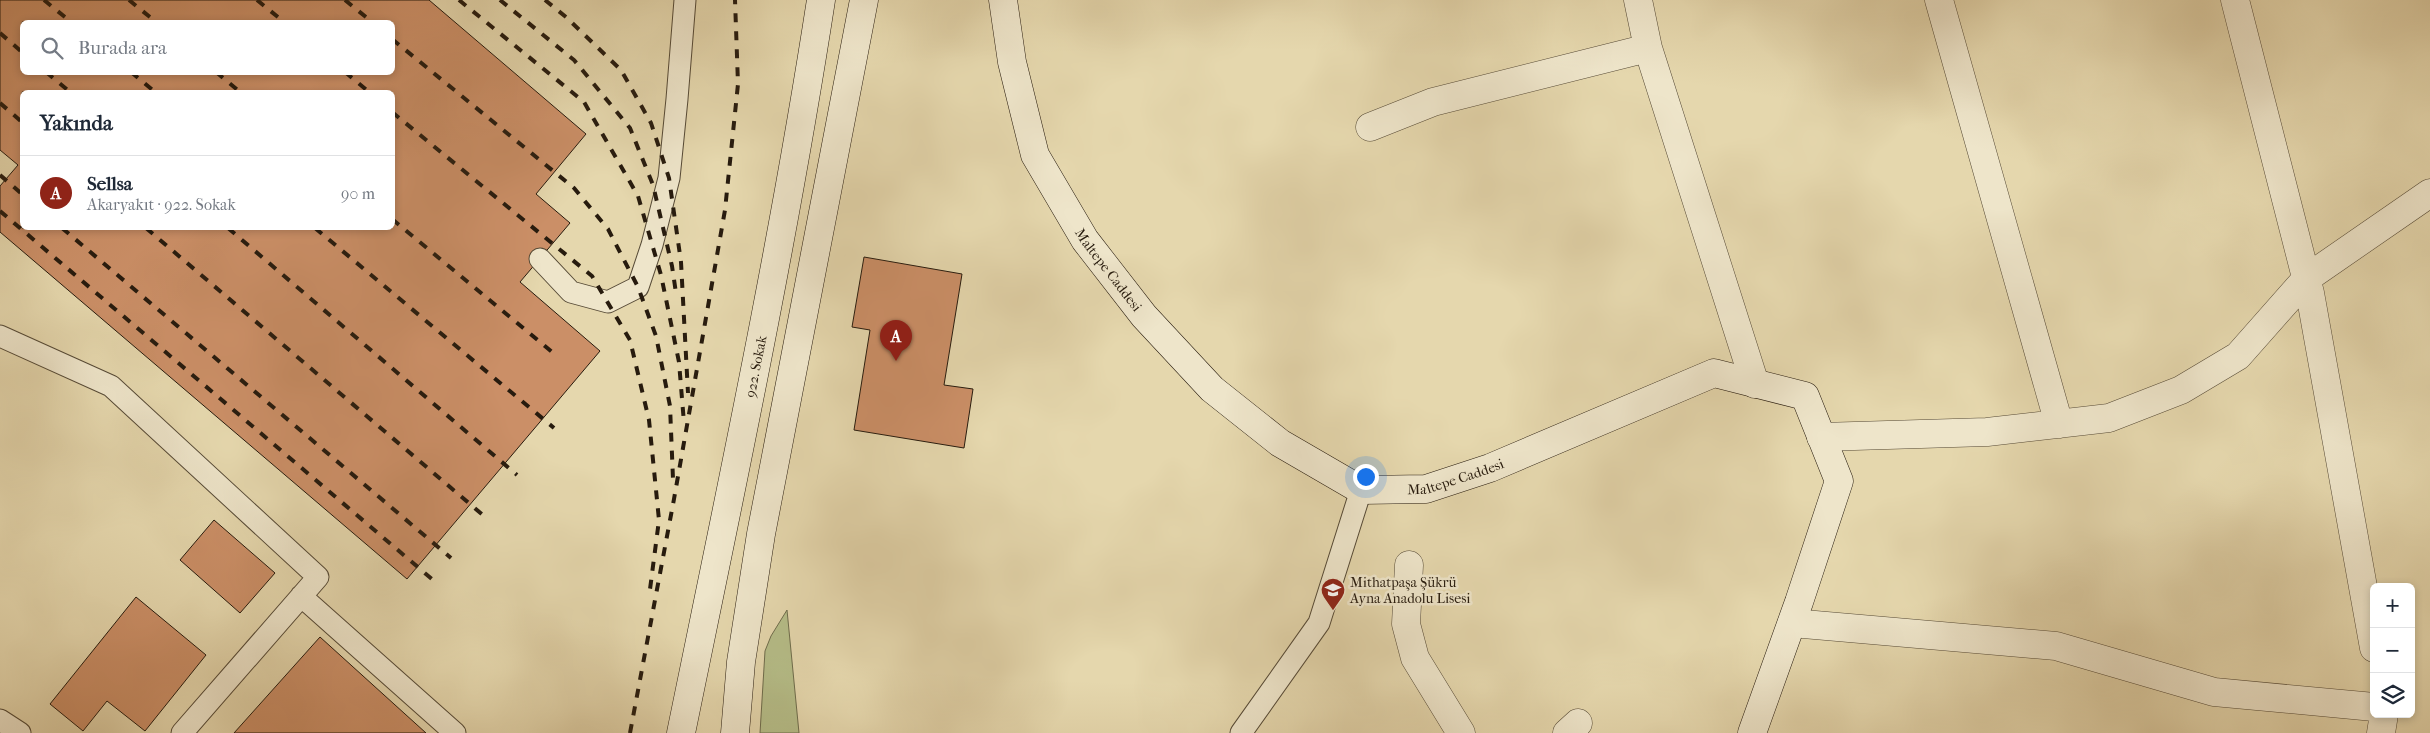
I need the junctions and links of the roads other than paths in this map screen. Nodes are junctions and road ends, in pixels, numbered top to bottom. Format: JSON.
{"nodes":[{"id":1,"x":685,"y":0,"type":"edge"},
{"id":2,"x":821,"y":0,"type":"edge"},
{"id":3,"x":864,"y":0,"type":"edge"},
{"id":4,"x":1003,"y":0,"type":"edge"},
{"id":5,"x":1638,"y":0,"type":"edge"},
{"id":6,"x":1939,"y":0,"type":"edge"},
{"id":7,"x":2235,"y":0,"type":"edge"},
{"id":8,"x":1648,"y":48,"type":"junction"},
{"id":9,"x":1370,"y":127,"type":"dead end"},
{"id":10,"x":2430,"y":193,"type":"edge"},
{"id":11,"x":540,"y":259,"type":"dead end"},
{"id":12,"x":2307,"y":278,"type":"junction"},
{"id":13,"x":0,"y":336,"type":"edge"},
{"id":14,"x":1755,"y":384,"type":"junction"},
{"id":15,"x":2059,"y":424,"type":"junction"},
{"id":16,"x":1821,"y":436,"type":"junction"},
{"id":17,"x":1360,"y":490,"type":"junction"},
{"id":18,"x":1409,"y":565,"type":"dead end"},
{"id":19,"x":301,"y":596,"type":"junction"},
{"id":20,"x":1792,"y":623,"type":"junction"},
{"id":21,"x":2370,"y":628,"type":"edge"},
{"id":22,"x":2370,"y":707,"type":"edge"},
{"id":23,"x":2383,"y":718,"type":"edge"},
{"id":24,"x":0,"y":720,"type":"edge"},
{"id":25,"x":20,"y":733,"type":"edge"},
{"id":26,"x":182,"y":733,"type":"edge"},
{"id":27,"x":455,"y":733,"type":"edge"},
{"id":28,"x":681,"y":733,"type":"edge"},
{"id":29,"x":735,"y":733,"type":"edge"},
{"id":30,"x":1241,"y":733,"type":"edge"},
{"id":31,"x":1461,"y":733,"type":"edge"},
{"id":32,"x":1752,"y":733,"type":"edge"},
{"id":33,"x":2381,"y":733,"type":"edge"}],
"edges":[{"from":1,"to":11,"type":"lane"},
{"from":2,"to":28,"type":"street","name":"922. Sokak"},
{"from":3,"to":29,"type":"street"},
{"from":4,"to":17,"type":"street","name":"Maltepe Caddesi"},
{"from":5,"to":8,"type":"street"},
{"from":6,"to":15,"type":"street"},
{"from":7,"to":12,"type":"street"},
{"from":8,"to":9,"type":"street"},
{"from":8,"to":14,"type":"street"},
{"from":10,"to":12,"type":"street"},
{"from":12,"to":15,"type":"street"},
{"from":12,"to":21,"type":"street"},
{"from":13,"to":19,"type":"lane"},
{"from":14,"to":16,"type":"street","name":"Maltepe Caddesi"},
{"from":14,"to":17,"type":"street","name":"Maltepe Caddesi"},
{"from":15,"to":16,"type":"street"},
{"from":16,"to":20,"type":"street","name":"Maltepe Caddesi"},
{"from":17,"to":30,"type":"lane"},
{"from":18,"to":31,"type":"street"},
{"from":19,"to":26,"type":"lane"},
{"from":19,"to":27,"type":"lane"},
{"from":20,"to":22,"type":"street"},
{"from":20,"to":32,"type":"street","name":"Maltepe Caddesi"},
{"from":23,"to":33,"type":"street"},
{"from":24,"to":25,"type":"lane"}]}
